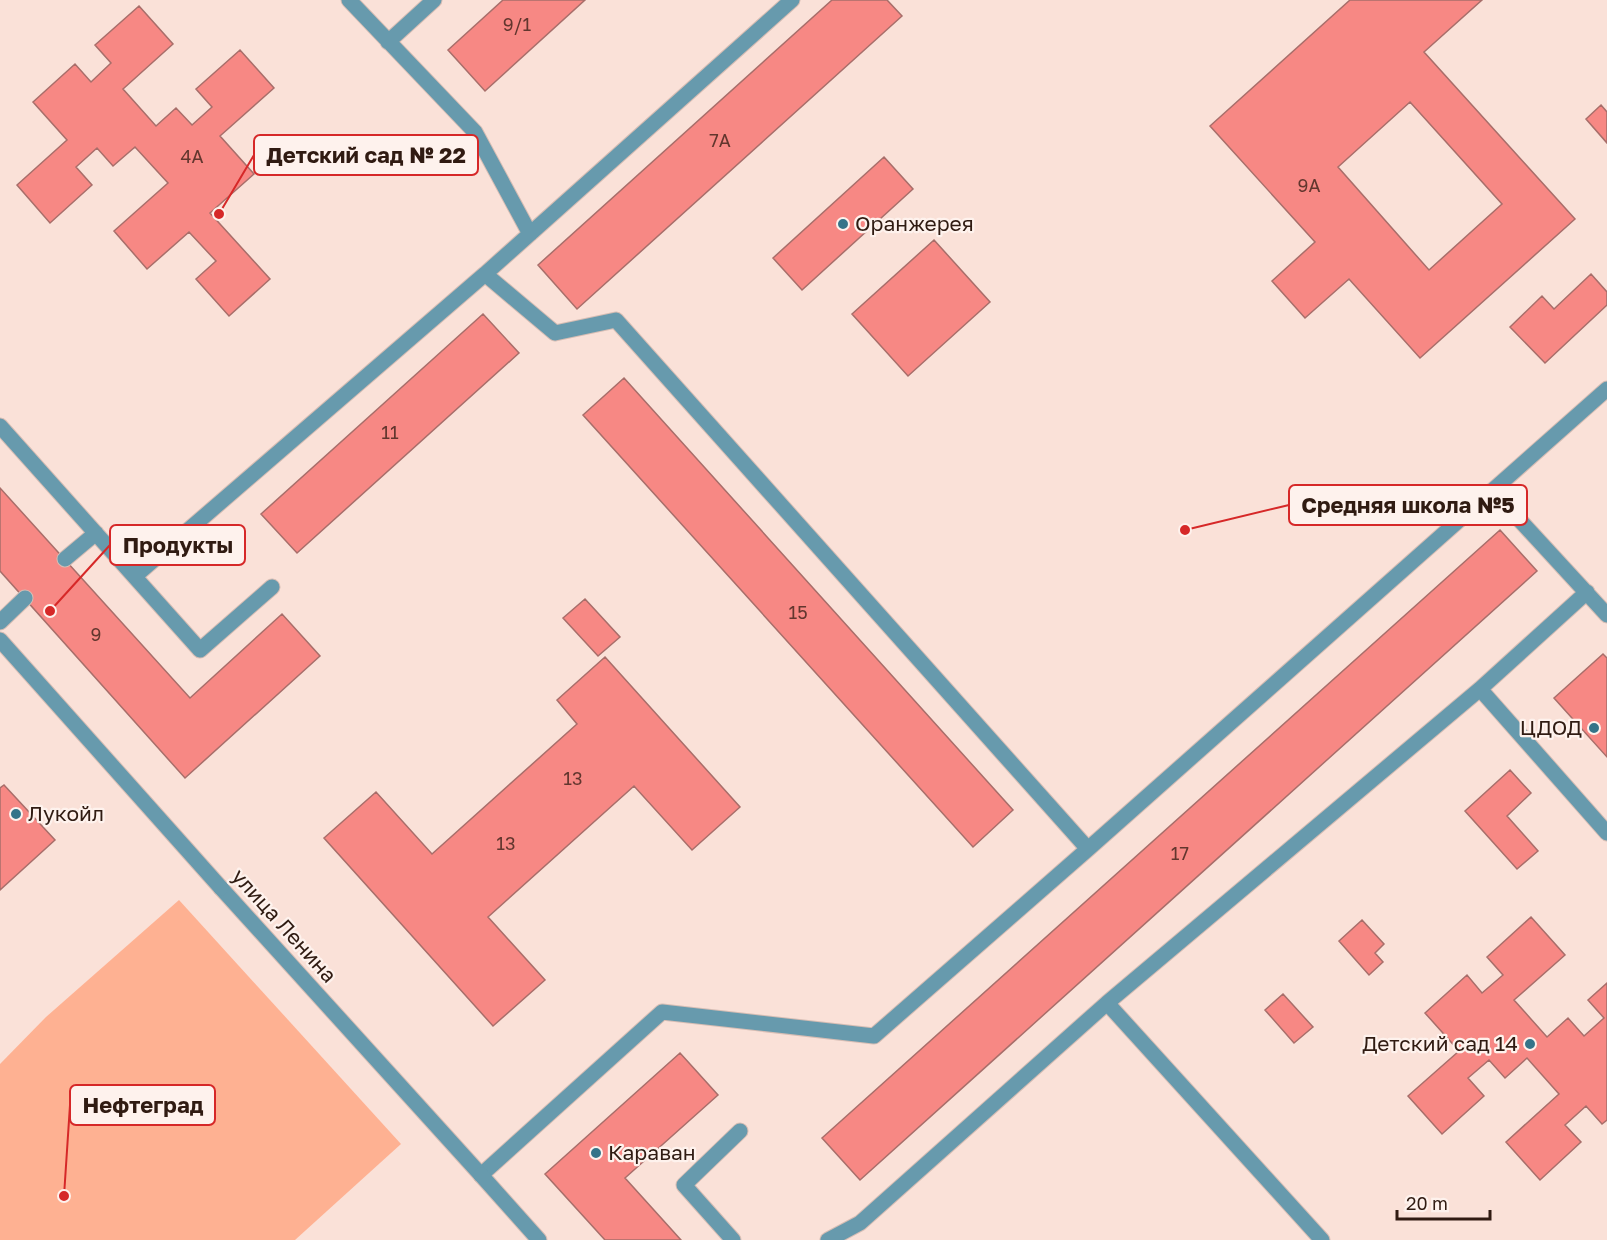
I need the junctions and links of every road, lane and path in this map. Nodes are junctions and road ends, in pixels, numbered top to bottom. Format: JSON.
{"nodes":[{"id":1,"x":349,"y":0,"type":"edge"},
{"id":2,"x":434,"y":0,"type":"edge"},
{"id":3,"x":792,"y":0,"type":"edge"},
{"id":4,"x":388,"y":42,"type":"junction"},
{"id":5,"x":531,"y":234,"type":"junction"},
{"id":6,"x":485,"y":274,"type":"junction"},
{"id":7,"x":1607,"y":389,"type":"edge"},
{"id":8,"x":0,"y":426,"type":"edge"},
{"id":9,"x":1493,"y":491,"type":"junction"},
{"id":10,"x":96,"y":533,"type":"junction"},
{"id":11,"x":65,"y":560,"type":"dead end"},
{"id":12,"x":135,"y":576,"type":"junction"},
{"id":13,"x":272,"y":587,"type":"dead end"},
{"id":14,"x":1587,"y":592,"type":"junction"},
{"id":15,"x":25,"y":598,"type":"dead end"},
{"id":16,"x":1607,"y":615,"type":"edge"},
{"id":17,"x":0,"y":622,"type":"edge"},
{"id":18,"x":0,"y":640,"type":"edge"},
{"id":19,"x":1480,"y":689,"type":"junction"},
{"id":20,"x":1607,"y":833,"type":"edge"},
{"id":21,"x":1088,"y":849,"type":"junction"},
{"id":22,"x":1107,"y":1003,"type":"junction"},
{"id":23,"x":740,"y":1131,"type":"dead end"},
{"id":24,"x":481,"y":1175,"type":"junction"},
{"id":25,"x":539,"y":1240,"type":"edge"},
{"id":26,"x":733,"y":1240,"type":"edge"},
{"id":27,"x":828,"y":1240,"type":"edge"},
{"id":28,"x":1322,"y":1240,"type":"edge"}],
"edges":[{"from":1,"to":4,"type":"street"},
{"from":2,"to":4,"type":"street"},
{"from":3,"to":5,"type":"street"},
{"from":4,"to":5,"type":"street"},
{"from":5,"to":6,"type":"street"},
{"from":6,"to":12,"type":"street"},
{"from":6,"to":21,"type":"street"},
{"from":7,"to":9,"type":"street"},
{"from":8,"to":10,"type":"street"},
{"from":9,"to":14,"type":"street"},
{"from":9,"to":21,"type":"street"},
{"from":10,"to":11,"type":"street"},
{"from":10,"to":12,"type":"street"},
{"from":12,"to":13,"type":"street"},
{"from":14,"to":16,"type":"street"},
{"from":14,"to":19,"type":"street"},
{"from":15,"to":17,"type":"street"},
{"from":18,"to":24,"type":"street","name":"улица Ленина"},
{"from":19,"to":20,"type":"street"},
{"from":19,"to":22,"type":"street"},
{"from":21,"to":24,"type":"street"},
{"from":22,"to":27,"type":"street"},
{"from":22,"to":28,"type":"street"},
{"from":23,"to":26,"type":"street"},
{"from":24,"to":25,"type":"street","name":"улица Ленина"}]}
